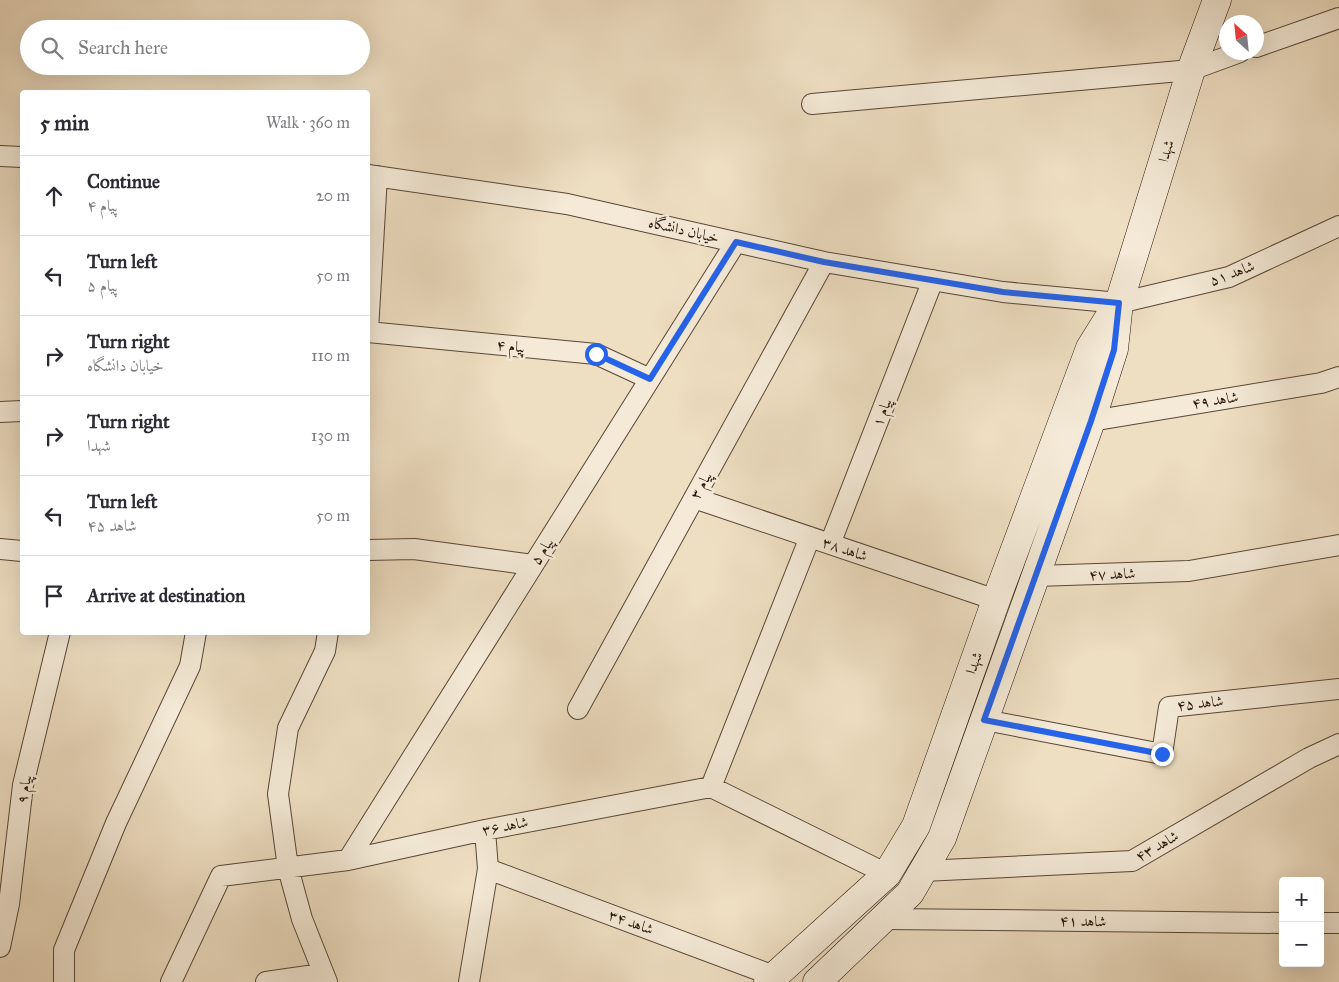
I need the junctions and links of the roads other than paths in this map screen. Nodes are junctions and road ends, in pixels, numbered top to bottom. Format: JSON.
{"nodes":[{"id":1,"x":1217,"y":0,"type":"edge"},
{"id":2,"x":1339,"y":18,"type":"edge"},
{"id":3,"x":1264,"y":44,"type":"edge"},
{"id":4,"x":1219,"y":60,"type":"edge"},
{"id":5,"x":1191,"y":70,"type":"junction"},
{"id":6,"x":812,"y":104,"type":"dead end"},
{"id":7,"x":0,"y":156,"type":"edge"},
{"id":8,"x":20,"y":157,"type":"edge"},
{"id":9,"x":372,"y":175,"type":"edge"},
{"id":10,"x":1339,"y":226,"type":"edge"},
{"id":11,"x":736,"y":242,"type":"junction"},
{"id":12,"x":370,"y":253,"type":"edge"},
{"id":13,"x":824,"y":262,"type":"junction"},
{"id":14,"x":933,"y":280,"type":"junction"},
{"id":15,"x":1119,"y":303,"type":"junction"},
{"id":16,"x":370,"y":331,"type":"edge"},
{"id":17,"x":1339,"y":377,"type":"edge"},
{"id":18,"x":650,"y":379,"type":"junction"},
{"id":19,"x":20,"y":411,"type":"edge"},
{"id":20,"x":0,"y":412,"type":"edge"},
{"id":21,"x":1091,"y":421,"type":"junction"},
{"id":22,"x":694,"y":498,"type":"junction"},
{"id":23,"x":810,"y":537,"type":"junction"},
{"id":24,"x":830,"y":544,"type":"junction"},
{"id":25,"x":1339,"y":545,"type":"edge"},
{"id":26,"x":0,"y":549,"type":"edge"},
{"id":27,"x":370,"y":550,"type":"edge"},
{"id":28,"x":20,"y":551,"type":"edge"},
{"id":29,"x":533,"y":565,"type":"junction"},
{"id":30,"x":1036,"y":576,"type":"junction"},
{"id":31,"x":996,"y":600,"type":"junction"},
{"id":32,"x":59,"y":635,"type":"edge"},
{"id":33,"x":195,"y":635,"type":"edge"},
{"id":34,"x":328,"y":635,"type":"edge"},
{"id":35,"x":1339,"y":688,"type":"edge"},
{"id":36,"x":578,"y":708,"type":"dead end"},
{"id":37,"x":984,"y":720,"type":"junction"},
{"id":38,"x":1339,"y":744,"type":"edge"},
{"id":39,"x":712,"y":786,"type":"junction"},
{"id":40,"x":485,"y":830,"type":"junction"},
{"id":41,"x":348,"y":860,"type":"junction"},
{"id":42,"x":288,"y":868,"type":"junction"},
{"id":43,"x":488,"y":869,"type":"junction"},
{"id":44,"x":923,"y":871,"type":"junction"},
{"id":45,"x":887,"y":874,"type":"junction"},
{"id":46,"x":883,"y":919,"type":"junction"},
{"id":47,"x":1279,"y":923,"type":"edge"},
{"id":48,"x":1324,"y":923,"type":"edge"},
{"id":49,"x":1339,"y":923,"type":"edge"},
{"id":50,"x":0,"y":947,"type":"edge"},
{"id":51,"x":325,"y":978,"type":"edge"},
{"id":52,"x":771,"y":979,"type":"edge"},
{"id":53,"x":64,"y":982,"type":"edge"},
{"id":54,"x":171,"y":982,"type":"edge"},
{"id":55,"x":266,"y":982,"type":"edge"},
{"id":56,"x":470,"y":982,"type":"edge"},
{"id":57,"x":817,"y":982,"type":"edge"}],
"edges":[{"from":1,"to":5,"type":"street","name":"شهدا"},
{"from":2,"to":3,"type":"street"},
{"from":4,"to":5,"type":"street"},
{"from":5,"to":6,"type":"street"},
{"from":5,"to":15,"type":"street","name":"شهدا"},
{"from":7,"to":8,"type":"street"},
{"from":9,"to":11,"type":"street","name":"خیابان دانشگاه"},
{"from":9,"to":12,"type":"street"},
{"from":10,"to":15,"type":"street","name":"شاهد ۵۱"},
{"from":11,"to":13,"type":"street","name":"خیابان دانشگاه"},
{"from":11,"to":18,"type":"street","name":"پیام ۵"},
{"from":13,"to":14,"type":"street","name":"خیابان دانشگاه"},
{"from":13,"to":22,"type":"street","name":"پیام ۳"},
{"from":14,"to":15,"type":"street","name":"خیابان دانشگاه"},
{"from":14,"to":24,"type":"street","name":"پیام ۱"},
{"from":15,"to":21,"type":"street","name":"شهدا"},
{"from":15,"to":31,"type":"street","name":"شهدا"},
{"from":16,"to":18,"type":"street","name":"پیام ۴"},
{"from":17,"to":21,"type":"street","name":"شاهد ۴۹"},
{"from":18,"to":29,"type":"street","name":"پیام ۵"},
{"from":19,"to":20,"type":"street"},
{"from":21,"to":30,"type":"street","name":"شهدا"},
{"from":22,"to":23,"type":"street","name":"شاهد ۳۸"},
{"from":22,"to":36,"type":"street","name":"پیام ۳"},
{"from":23,"to":24,"type":"street","name":"شاهد ۳۸"},
{"from":23,"to":39,"type":"street"},
{"from":24,"to":31,"type":"street","name":"شاهد ۳۸"},
{"from":25,"to":30,"type":"street","name":"شاهد ۴۷"},
{"from":26,"to":28,"type":"street"},
{"from":27,"to":29,"type":"street"},
{"from":29,"to":41,"type":"street","name":"پیام ۵"},
{"from":30,"to":37,"type":"street","name":"شهدا"},
{"from":31,"to":45,"type":"street","name":"شهدا"},
{"from":32,"to":50,"type":"street","name":"پیام ۹"},
{"from":33,"to":53,"type":"street"},
{"from":34,"to":42,"type":"street"},
{"from":35,"to":37,"type":"street","name":"شاهد ۴۵"},
{"from":37,"to":44,"type":"street","name":"شهدا"},
{"from":38,"to":44,"type":"street","name":"شاهد ۴۳"},
{"from":39,"to":40,"type":"street","name":"شاهد ۳۶"},
{"from":39,"to":45,"type":"street"},
{"from":40,"to":41,"type":"street","name":"شاهد ۳۶"},
{"from":40,"to":43,"type":"street"},
{"from":41,"to":42,"type":"street","name":"شاهد ۳۶"},
{"from":42,"to":51,"type":"street"},
{"from":42,"to":54,"type":"street","name":"شاهد ۳۶"},
{"from":43,"to":52,"type":"street","name":"شاهد ۳۴"},
{"from":43,"to":56,"type":"street"},
{"from":44,"to":46,"type":"street","name":"شهدا"},
{"from":45,"to":52,"type":"street","name":"شهدا"},
{"from":46,"to":47,"type":"street","name":"شاهد ۴۱"},
{"from":46,"to":57,"type":"street","name":"شهدا"},
{"from":48,"to":49,"type":"street"},
{"from":51,"to":55,"type":"street"}]}
